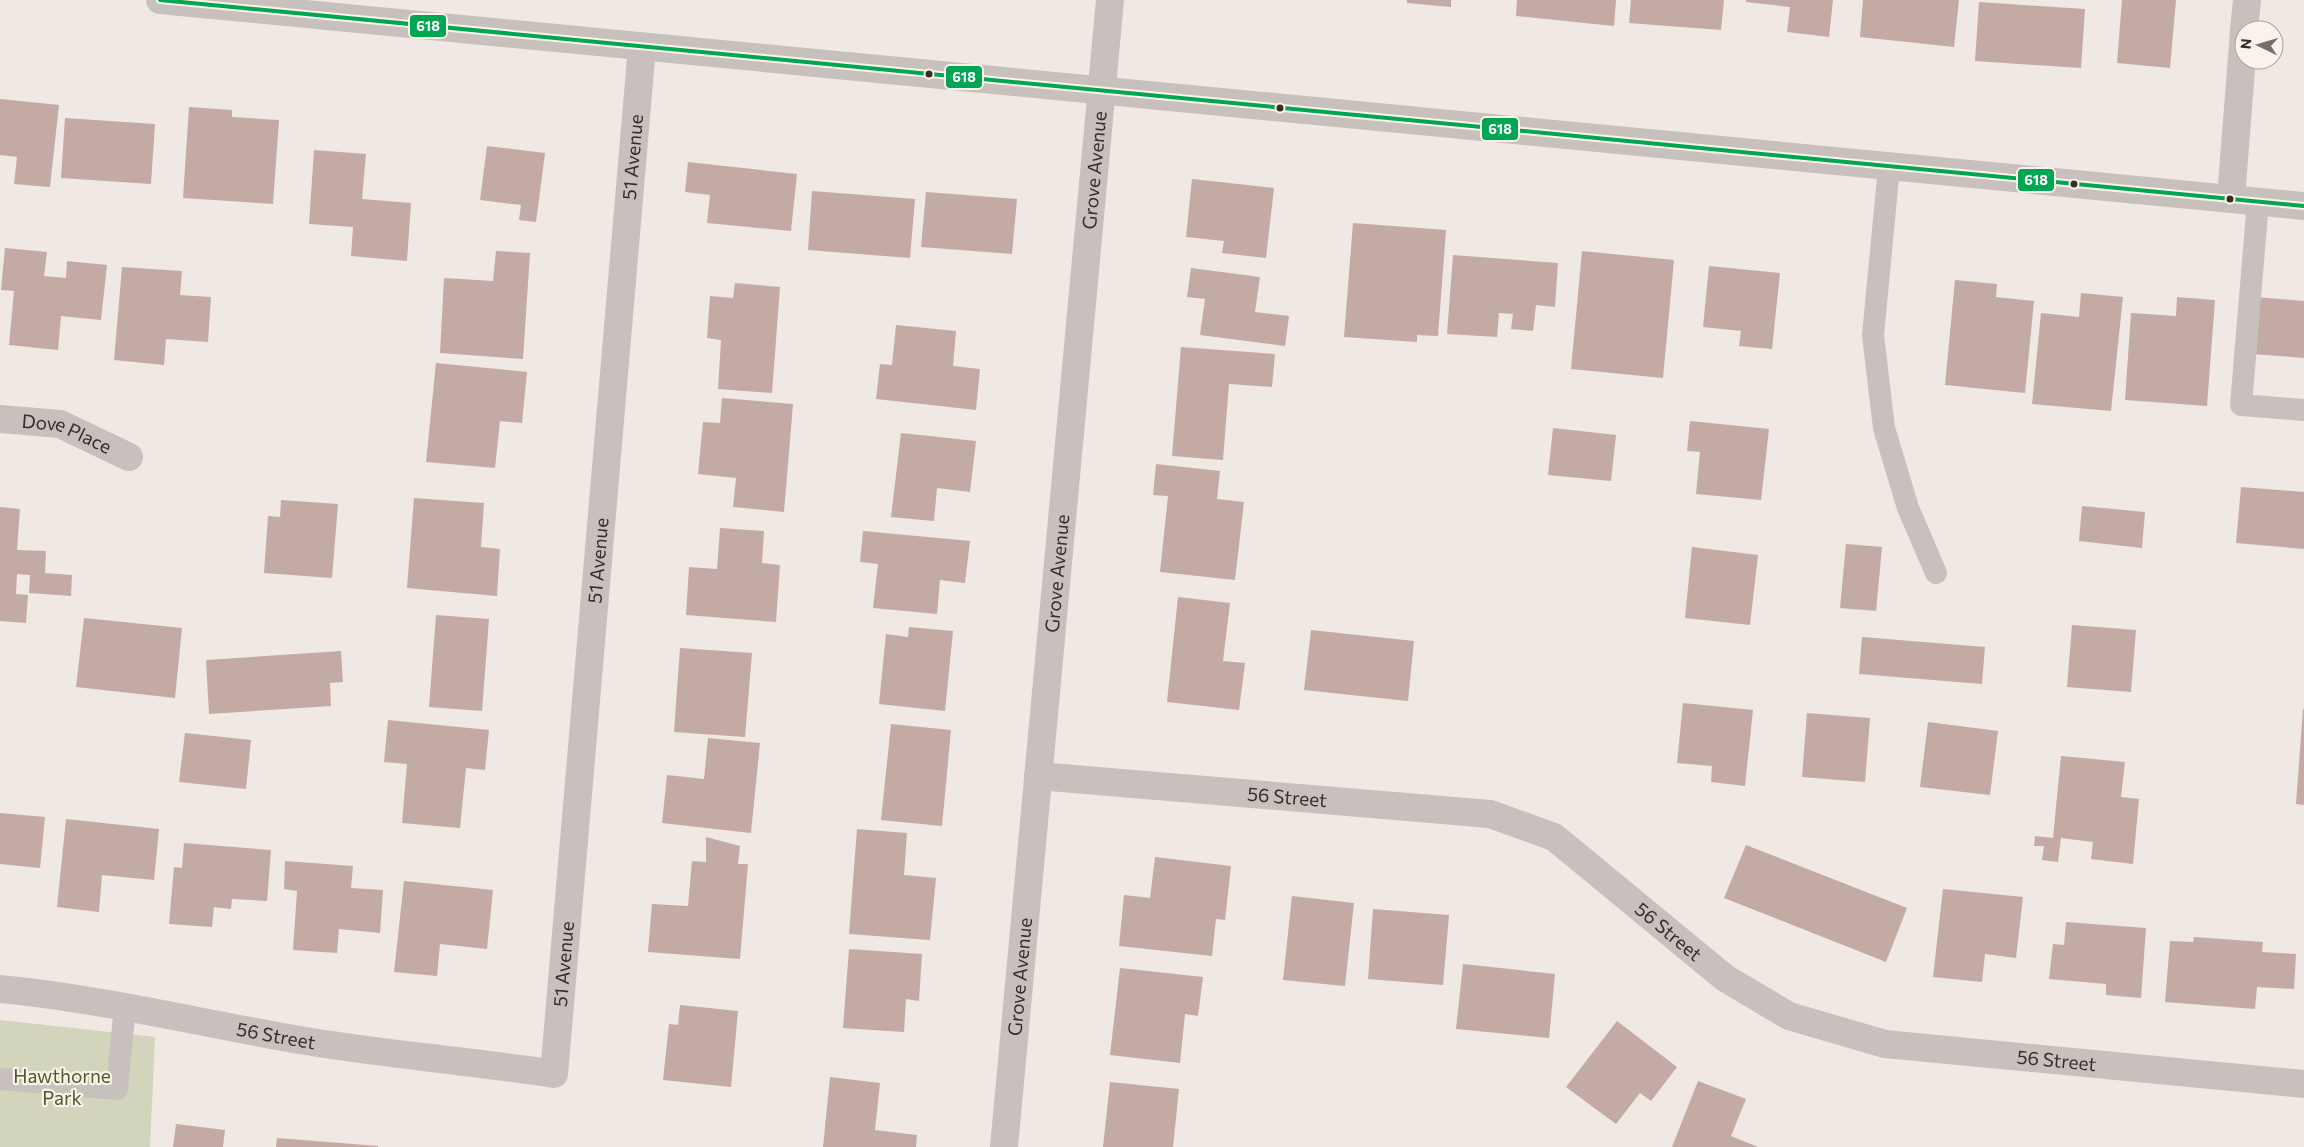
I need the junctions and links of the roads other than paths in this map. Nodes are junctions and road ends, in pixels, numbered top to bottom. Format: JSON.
{"nodes":[{"id":1,"x":160,"y":0,"type":"edge"},
{"id":2,"x":1110,"y":0,"type":"edge"},
{"id":3,"x":2247,"y":0,"type":"edge"},
{"id":4,"x":2245,"y":20,"type":"edge"},
{"id":5,"x":642,"y":47,"type":"junction"},
{"id":6,"x":2241,"y":70,"type":"edge"},
{"id":7,"x":1101,"y":90,"type":"junction"},
{"id":8,"x":1889,"y":167,"type":"junction"},
{"id":9,"x":2231,"y":198,"type":"junction"},
{"id":10,"x":2258,"y":202,"type":"junction"},
{"id":11,"x":2304,"y":206,"type":"edge"},
{"id":12,"x":2304,"y":410,"type":"edge"},
{"id":13,"x":0,"y":419,"type":"edge"},
{"id":14,"x":129,"y":457,"type":"dead end"},
{"id":15,"x":1936,"y":573,"type":"dead end"},
{"id":16,"x":1038,"y":776,"type":"junction"},
{"id":17,"x":0,"y":989,"type":"edge"},
{"id":18,"x":125,"y":1006,"type":"junction"},
{"id":19,"x":554,"y":1074,"type":"joint"},
{"id":20,"x":0,"y":1080,"type":"edge"},
{"id":21,"x":2304,"y":1084,"type":"edge"},
{"id":22,"x":1004,"y":1147,"type":"edge"}],
"edges":[{"from":1,"to":5,"type":"street"},
{"from":2,"to":7,"type":"street","name":"Grove Avenue"},
{"from":3,"to":4,"type":"street"},
{"from":5,"to":7,"type":"street"},
{"from":5,"to":19,"type":"street","name":"51 Avenue"},
{"from":6,"to":9,"type":"street"},
{"from":7,"to":8,"type":"street"},
{"from":7,"to":16,"type":"street","name":"Grove Avenue"},
{"from":8,"to":9,"type":"street"},
{"from":8,"to":15,"type":"lane"},
{"from":9,"to":10,"type":"street"},
{"from":10,"to":11,"type":"street"},
{"from":10,"to":12,"type":"lane"},
{"from":13,"to":14,"type":"street","name":"Dove Place"},
{"from":16,"to":21,"type":"street","name":"56 Street"},
{"from":16,"to":22,"type":"street","name":"Grove Avenue"},
{"from":17,"to":18,"type":"street","name":"56 Street"},
{"from":18,"to":19,"type":"street","name":"56 Street"},
{"from":18,"to":20,"type":"lane"}]}
